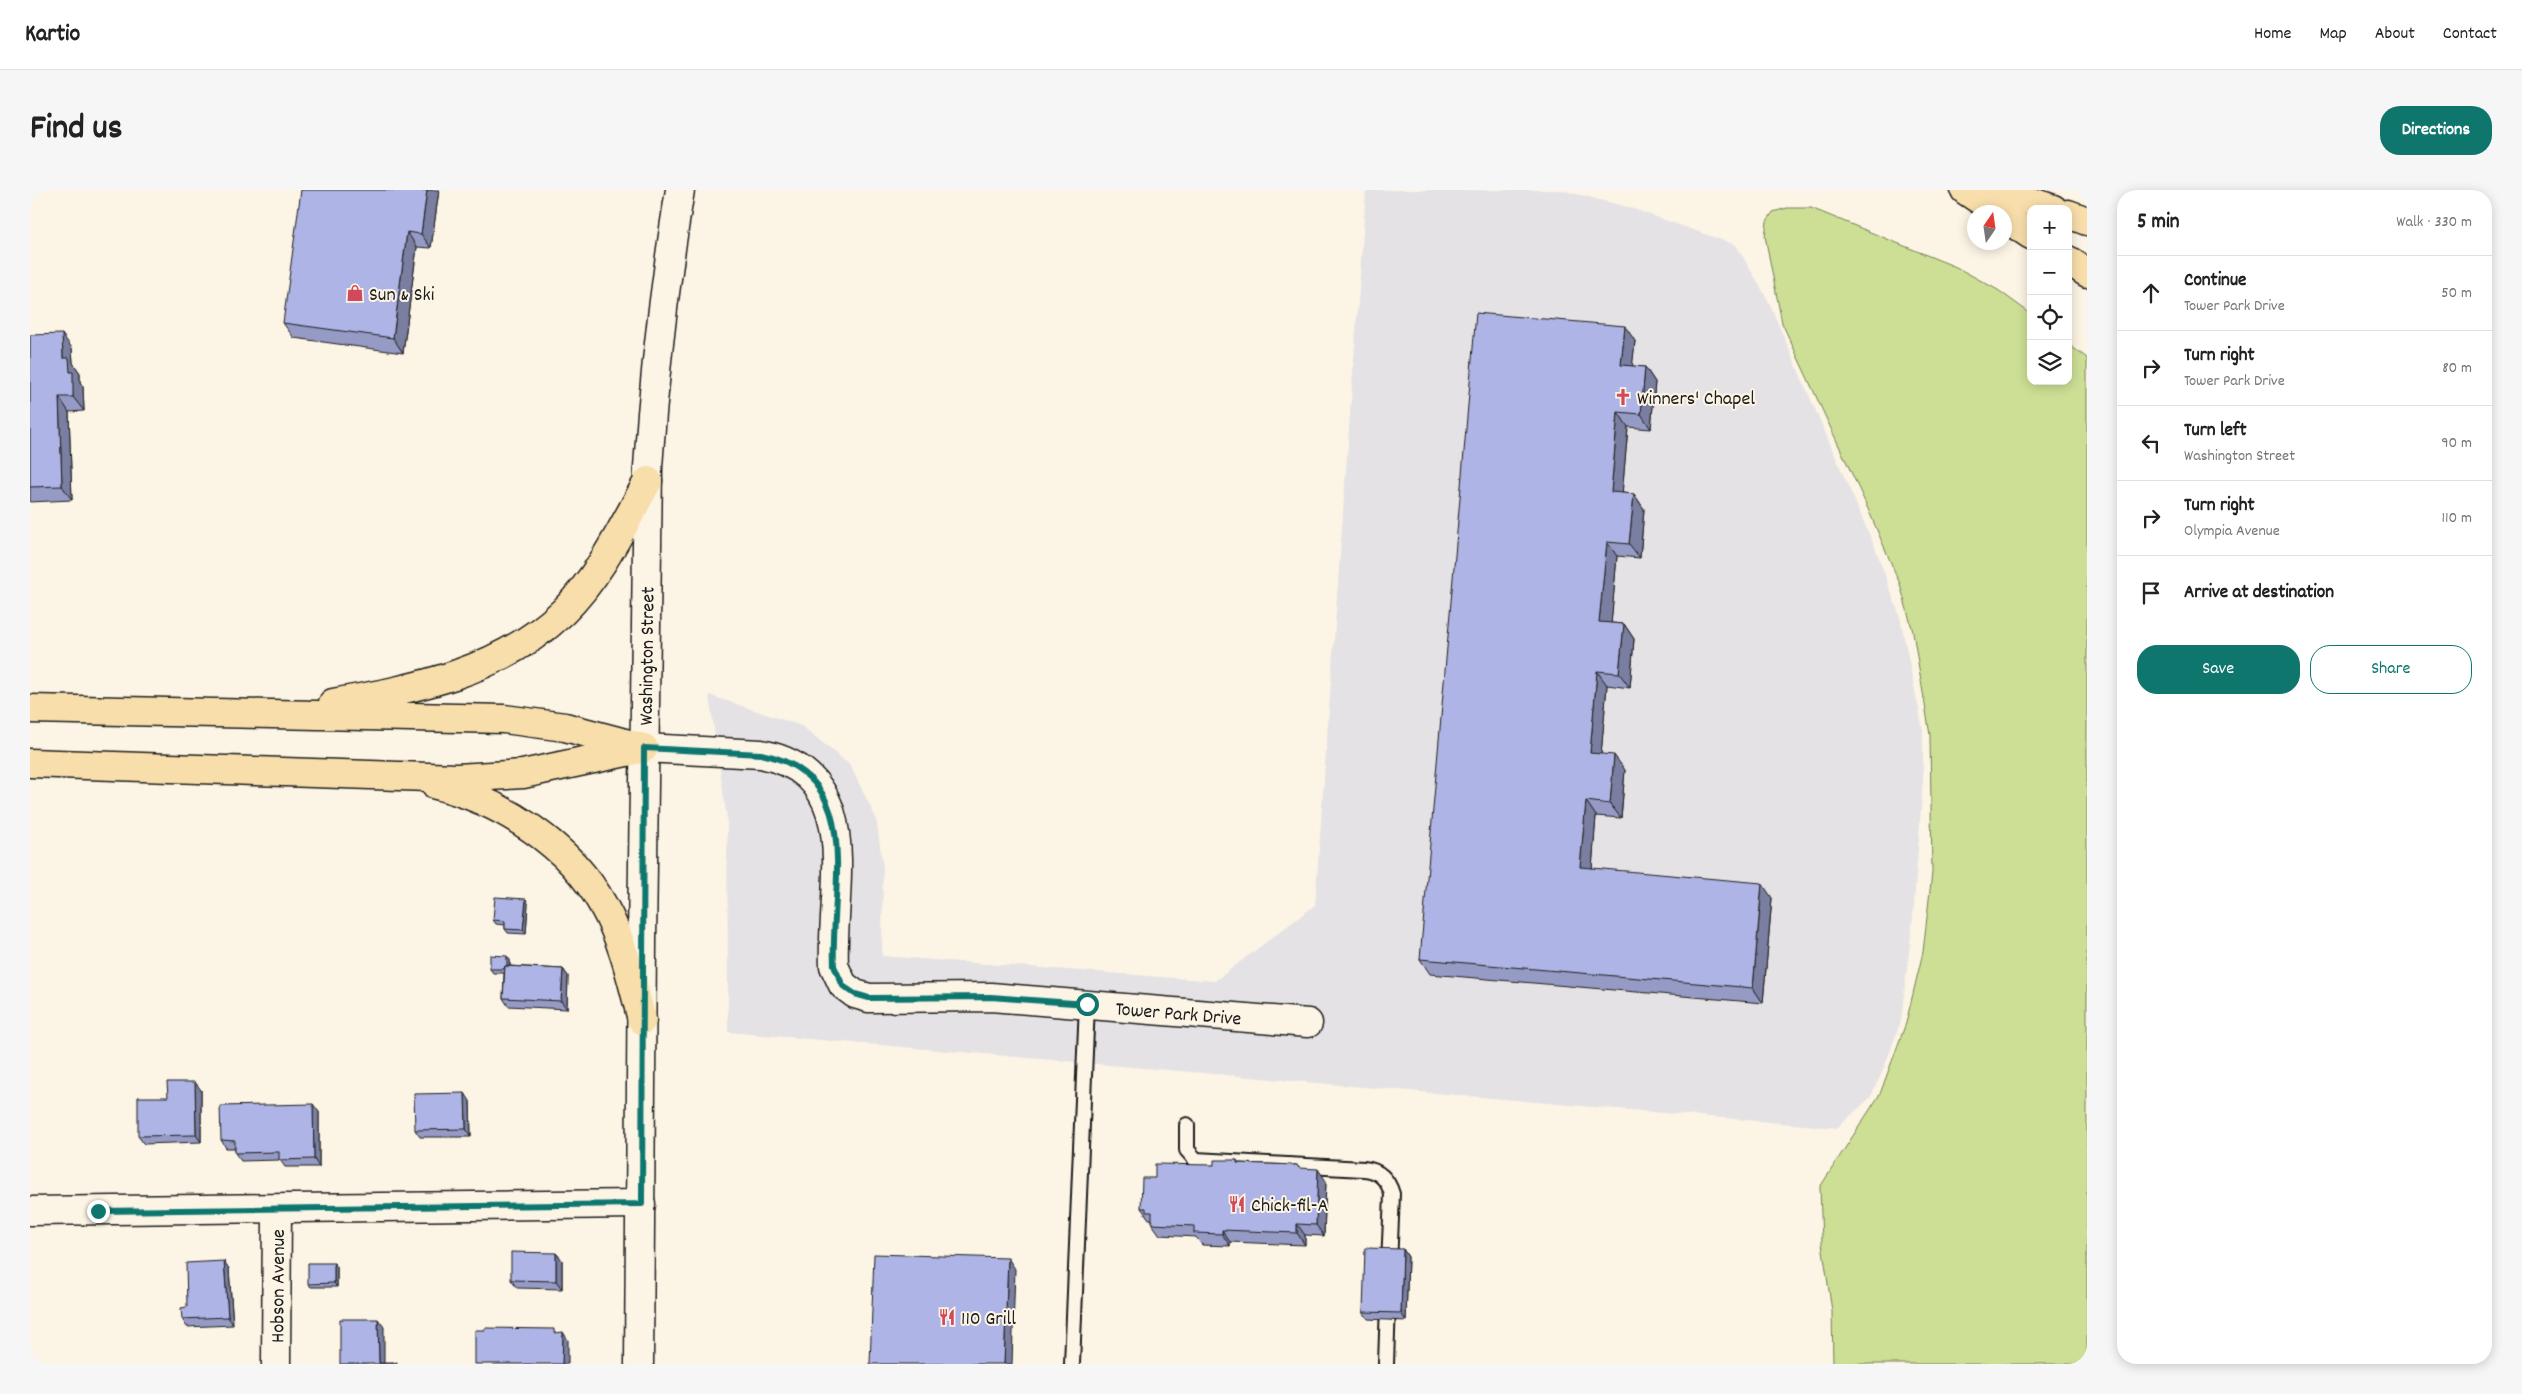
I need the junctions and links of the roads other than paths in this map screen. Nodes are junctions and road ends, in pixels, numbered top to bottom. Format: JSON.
{"nodes":[{"id":1,"x":680,"y":190,"type":"edge"},
{"id":2,"x":1965,"y":190,"type":"edge"},
{"id":3,"x":1998,"y":190,"type":"edge"},
{"id":4,"x":1988,"y":205,"type":"edge"},
{"id":5,"x":2041,"y":205,"type":"edge"},
{"id":6,"x":2072,"y":215,"type":"edge"},
{"id":7,"x":2087,"y":221,"type":"edge"},
{"id":8,"x":2012,"y":222,"type":"edge"},
{"id":9,"x":2027,"y":232,"type":"edge"},
{"id":10,"x":2072,"y":263,"type":"edge"},
{"id":11,"x":2087,"y":273,"type":"edge"},
{"id":12,"x":648,"y":481,"type":"junction"},
{"id":13,"x":30,"y":709,"type":"edge"},
{"id":14,"x":254,"y":714,"type":"junction"},
{"id":15,"x":644,"y":748,"type":"junction"},
{"id":16,"x":30,"y":763,"type":"edge"},
{"id":17,"x":401,"y":776,"type":"junction"},
{"id":18,"x":1087,"y":1004,"type":"junction"},
{"id":19,"x":642,"y":1020,"type":"junction"},
{"id":20,"x":1308,"y":1023,"type":"dead end"},
{"id":21,"x":1187,"y":1125,"type":"dead end"},
{"id":22,"x":642,"y":1204,"type":"junction"},
{"id":23,"x":277,"y":1208,"type":"junction"},
{"id":24,"x":30,"y":1211,"type":"edge"},
{"id":25,"x":276,"y":1364,"type":"edge"},
{"id":26,"x":639,"y":1364,"type":"edge"},
{"id":27,"x":1072,"y":1364,"type":"edge"},
{"id":28,"x":1386,"y":1364,"type":"edge"}],
"edges":[{"from":1,"to":12,"type":"main road","name":"Washington Street"},
{"from":2,"to":4,"type":"highway"},
{"from":3,"to":5,"type":"highway"},
{"from":6,"to":7,"type":"highway"},
{"from":8,"to":9,"type":"highway"},
{"from":10,"to":11,"type":"highway"},
{"from":12,"to":14,"type":"highway"},
{"from":12,"to":15,"type":"main road","name":"Washington Street"},
{"from":13,"to":14,"type":"highway"},
{"from":14,"to":15,"type":"highway"},
{"from":15,"to":17,"type":"highway"},
{"from":15,"to":18,"type":"main road","name":"Tower Park Drive"},
{"from":15,"to":19,"type":"main road","name":"Washington Street"},
{"from":16,"to":17,"type":"highway"},
{"from":17,"to":19,"type":"highway"},
{"from":18,"to":20,"type":"main road","name":"Tower Park Drive"},
{"from":18,"to":27,"type":"lane"},
{"from":19,"to":22,"type":"main road","name":"Washington Street"},
{"from":21,"to":28,"type":"lane"},
{"from":22,"to":23,"type":"main road"},
{"from":22,"to":26,"type":"main road","name":"Washington Street"},
{"from":23,"to":24,"type":"main road"},
{"from":23,"to":25,"type":"main road","name":"Hobson Avenue"}]}
